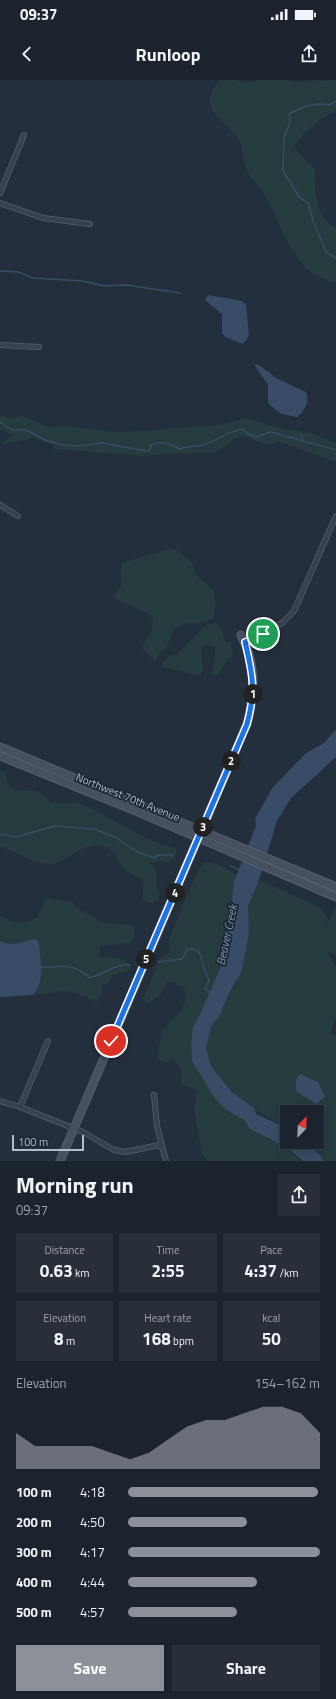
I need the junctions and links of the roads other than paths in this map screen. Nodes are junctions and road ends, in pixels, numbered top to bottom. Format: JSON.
{"nodes":[{"id":1,"x":24,"y":135,"type":"dead end"},
{"id":2,"x":0,"y":193,"type":"edge"},
{"id":3,"x":0,"y":203,"type":"edge"},
{"id":4,"x":90,"y":224,"type":"dead end"},
{"id":5,"x":0,"y":345,"type":"edge"},
{"id":6,"x":39,"y":347,"type":"dead end"},
{"id":7,"x":0,"y":505,"type":"edge"},
{"id":8,"x":18,"y":516,"type":"dead end"},
{"id":9,"x":336,"y":516,"type":"edge"},
{"id":10,"x":241,"y":635,"type":"dead end"},
{"id":11,"x":245,"y":642,"type":"junction"},
{"id":12,"x":0,"y":747,"type":"edge"},
{"id":13,"x":0,"y":756,"type":"edge"},
{"id":14,"x":200,"y":835,"type":"junction"},
{"id":15,"x":336,"y":887,"type":"edge"},
{"id":16,"x":336,"y":897,"type":"edge"},
{"id":17,"x":48,"y":1041,"type":"dead end"},
{"id":18,"x":154,"y":1095,"type":"dead end"},
{"id":19,"x":0,"y":1101,"type":"edge"},
{"id":20,"x":20,"y":1106,"type":"junction"},
{"id":21,"x":74,"y":1130,"type":"junction"},
{"id":22,"x":161,"y":1147,"type":"junction"},
{"id":23,"x":60,"y":1161,"type":"edge"},
{"id":24,"x":166,"y":1161,"type":"edge"}],
"edges":[{"from":1,"to":2,"type":"street"},
{"from":3,"to":4,"type":"street"},
{"from":5,"to":6,"type":"street"},
{"from":7,"to":8,"type":"street"},
{"from":9,"to":11,"type":"street"},
{"from":10,"to":11,"type":"main road"},
{"from":11,"to":14,"type":"main road"},
{"from":12,"to":14,"type":"main road","name":"Northwest 70th Avenue"},
{"from":13,"to":14,"type":"main road","name":"Northwest 70th Avenue"},
{"from":14,"to":15,"type":"main road","name":"Northwest 70th Avenue"},
{"from":14,"to":16,"type":"main road","name":"Northwest 70th Avenue"},
{"from":14,"to":21,"type":"main road"},
{"from":17,"to":20,"type":"street"},
{"from":18,"to":22,"type":"street"},
{"from":19,"to":20,"type":"street"},
{"from":20,"to":21,"type":"street"},
{"from":21,"to":22,"type":"street"},
{"from":21,"to":23,"type":"main road"},
{"from":22,"to":24,"type":"street"}]}
